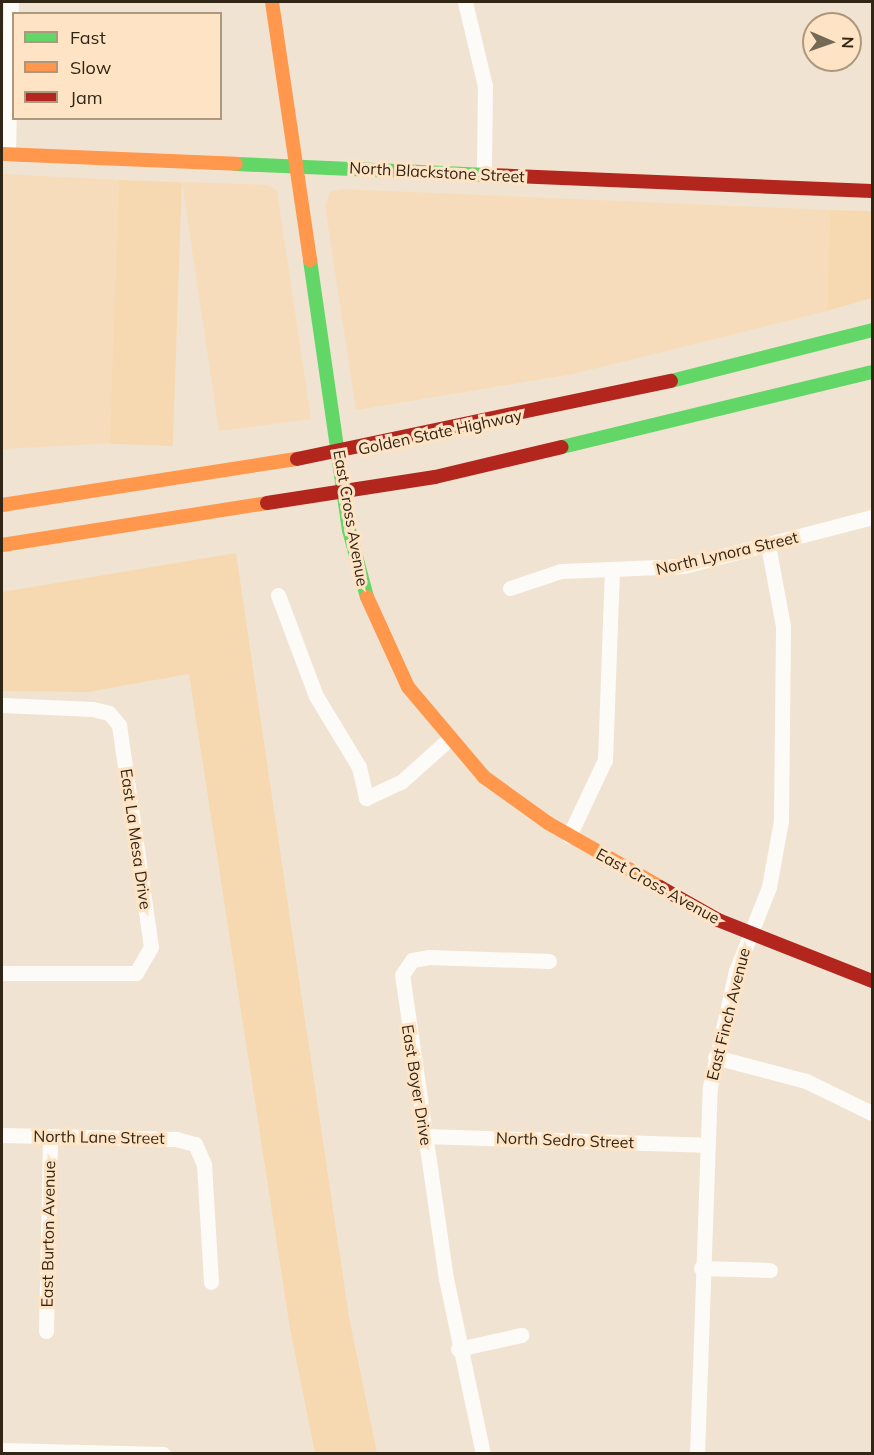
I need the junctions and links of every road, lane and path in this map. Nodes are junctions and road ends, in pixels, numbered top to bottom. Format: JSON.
{"nodes":[{"id":1,"x":11,"y":2,"type":"edge"},
{"id":2,"x":272,"y":2,"type":"edge"},
{"id":3,"x":465,"y":2,"type":"edge"},
{"id":4,"x":5,"y":154,"type":"edge"},
{"id":5,"x":296,"y":166,"type":"junction"},
{"id":6,"x":484,"y":174,"type":"junction"},
{"id":7,"x":873,"y":191,"type":"edge"},
{"id":8,"x":873,"y":330,"type":"edge"},
{"id":9,"x":873,"y":372,"type":"edge"},
{"id":10,"x":2,"y":491,"type":"edge"},
{"id":11,"x":65,"y":496,"type":"junction"},
{"id":12,"x":2,"y":505,"type":"edge"},
{"id":13,"x":873,"y":517,"type":"edge"},
{"id":14,"x":2,"y":545,"type":"edge"},
{"id":15,"x":768,"y":545,"type":"junction"},
{"id":16,"x":612,"y":571,"type":"junction"},
{"id":17,"x":510,"y":588,"type":"dead end"},
{"id":18,"x":278,"y":595,"type":"dead end"},
{"id":19,"x":2,"y":705,"type":"edge"},
{"id":20,"x":448,"y":740,"type":"junction"},
{"id":21,"x":569,"y":836,"type":"junction"},
{"id":22,"x":749,"y":934,"type":"junction"},
{"id":23,"x":549,"y":961,"type":"dead end"},
{"id":24,"x":2,"y":972,"type":"edge"},
{"id":25,"x":873,"y":981,"type":"edge"},
{"id":26,"x":715,"y":1057,"type":"junction"},
{"id":27,"x":873,"y":1113,"type":"edge"},
{"id":28,"x":2,"y":1135,"type":"edge"},
{"id":29,"x":50,"y":1136,"type":"junction"},
{"id":30,"x":424,"y":1136,"type":"junction"},
{"id":31,"x":705,"y":1145,"type":"junction"},
{"id":32,"x":700,"y":1268,"type":"junction"},
{"id":33,"x":770,"y":1270,"type":"dead end"},
{"id":34,"x":211,"y":1282,"type":"dead end"},
{"id":35,"x":46,"y":1331,"type":"dead end"},
{"id":36,"x":521,"y":1335,"type":"dead end"},
{"id":37,"x":458,"y":1349,"type":"junction"},
{"id":38,"x":2,"y":1450,"type":"edge"},
{"id":39,"x":163,"y":1454,"type":"edge"},
{"id":40,"x":483,"y":1454,"type":"edge"},
{"id":41,"x":696,"y":1454,"type":"edge"}],
"edges":[{"from":1,"to":4,"type":"street"},
{"from":2,"to":5,"type":"main road","name":"East Cross Avenue"},
{"from":3,"to":6,"type":"street"},
{"from":4,"to":5,"type":"main road","name":"North Blackstone Street"},
{"from":5,"to":6,"type":"main road","name":"North Blackstone Street"},
{"from":5,"to":20,"type":"main road","name":"East Cross Avenue"},
{"from":6,"to":7,"type":"main road","name":"North Blackstone Street"},
{"from":8,"to":11,"type":"main road","name":"Golden State Highway"},
{"from":9,"to":14,"type":"main road"},
{"from":10,"to":11,"type":"main road"},
{"from":11,"to":12,"type":"main road","name":"Golden State Highway"},
{"from":13,"to":15,"type":"street","name":"North Lynora Street"},
{"from":15,"to":16,"type":"street","name":"North Lynora Street"},
{"from":15,"to":22,"type":"street","name":"East Finch Avenue"},
{"from":16,"to":17,"type":"street","name":"North Lynora Street"},
{"from":16,"to":21,"type":"street"},
{"from":18,"to":20,"type":"street"},
{"from":19,"to":24,"type":"street","name":"East La Mesa Drive"},
{"from":20,"to":21,"type":"main road","name":"East Cross Avenue"},
{"from":21,"to":22,"type":"main road","name":"East Cross Avenue"},
{"from":22,"to":25,"type":"main road","name":"East Cross Avenue"},
{"from":22,"to":26,"type":"street","name":"East Finch Avenue"},
{"from":23,"to":30,"type":"street","name":"East Boyer Drive"},
{"from":26,"to":27,"type":"street"},
{"from":26,"to":31,"type":"street","name":"East Finch Avenue"},
{"from":28,"to":29,"type":"street","name":"North Lane Street"},
{"from":29,"to":34,"type":"street","name":"North Lane Street"},
{"from":29,"to":35,"type":"street","name":"East Burton Avenue"},
{"from":30,"to":31,"type":"street","name":"North Sedro Street"},
{"from":30,"to":37,"type":"street","name":"East Boyer Drive"},
{"from":31,"to":32,"type":"street","name":"East Finch Avenue"},
{"from":32,"to":33,"type":"street"},
{"from":32,"to":41,"type":"street","name":"East Finch Avenue"},
{"from":36,"to":37,"type":"street"},
{"from":37,"to":40,"type":"street","name":"East Boyer Drive"},
{"from":38,"to":39,"type":"street"}]}
